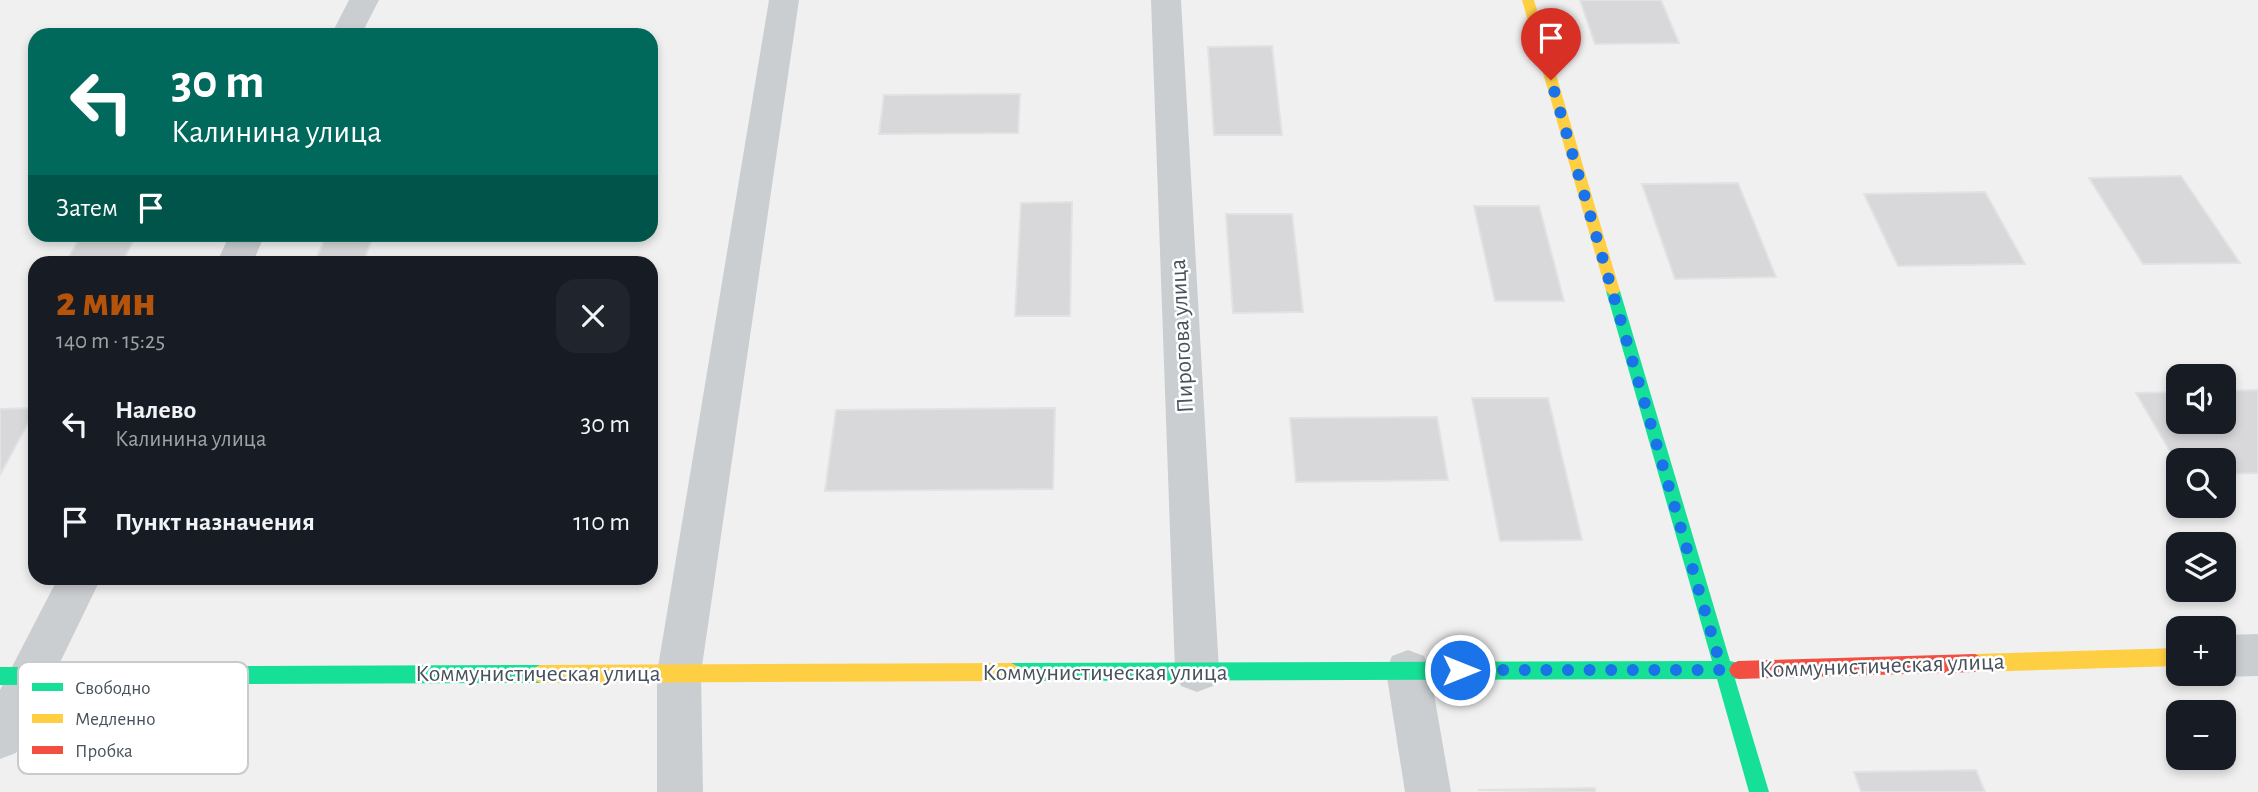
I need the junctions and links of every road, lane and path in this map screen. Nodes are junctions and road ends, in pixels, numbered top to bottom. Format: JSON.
{"nodes":[{"id":1,"x":364,"y":0,"type":"edge"},
{"id":2,"x":784,"y":0,"type":"edge"},
{"id":3,"x":1166,"y":0,"type":"edge"},
{"id":4,"x":1528,"y":0,"type":"edge"},
{"id":5,"x":350,"y":28,"type":"edge"},
{"id":6,"x":75,"y":585,"type":"edge"},
{"id":7,"x":2258,"y":655,"type":"edge"},
{"id":8,"x":2236,"y":656,"type":"edge"},
{"id":9,"x":2166,"y":657,"type":"edge"},
{"id":10,"x":25,"y":662,"type":"edge"},
{"id":11,"x":1722,"y":670,"type":"junction"},
{"id":12,"x":1197,"y":671,"type":"junction"},
{"id":13,"x":1408,"y":671,"type":"junction"},
{"id":14,"x":680,"y":673,"type":"junction"},
{"id":15,"x":248,"y":675,"type":"edge"},
{"id":16,"x":16,"y":676,"type":"edge"},
{"id":17,"x":0,"y":737,"type":"edge"},
{"id":18,"x":680,"y":792,"type":"edge"},
{"id":19,"x":1428,"y":792,"type":"edge"},
{"id":20,"x":1759,"y":792,"type":"edge"}],
"edges":[{"from":1,"to":5,"type":"street"},
{"from":2,"to":14,"type":"street"},
{"from":3,"to":12,"type":"street","name":"Пирогова улица"},
{"from":4,"to":11,"type":"street"},
{"from":6,"to":10,"type":"street"},
{"from":7,"to":8,"type":"street"},
{"from":9,"to":11,"type":"street","name":"Коммунистическая улица"},
{"from":11,"to":13,"type":"street","name":"Коммунистическая улица"},
{"from":11,"to":20,"type":"street"},
{"from":12,"to":13,"type":"street","name":"Коммунистическая улица"},
{"from":12,"to":14,"type":"street","name":"Коммунистическая улица"},
{"from":13,"to":19,"type":"street"},
{"from":14,"to":15,"type":"street","name":"Коммунистическая улица"},
{"from":14,"to":18,"type":"street"},
{"from":16,"to":17,"type":"street"}]}
